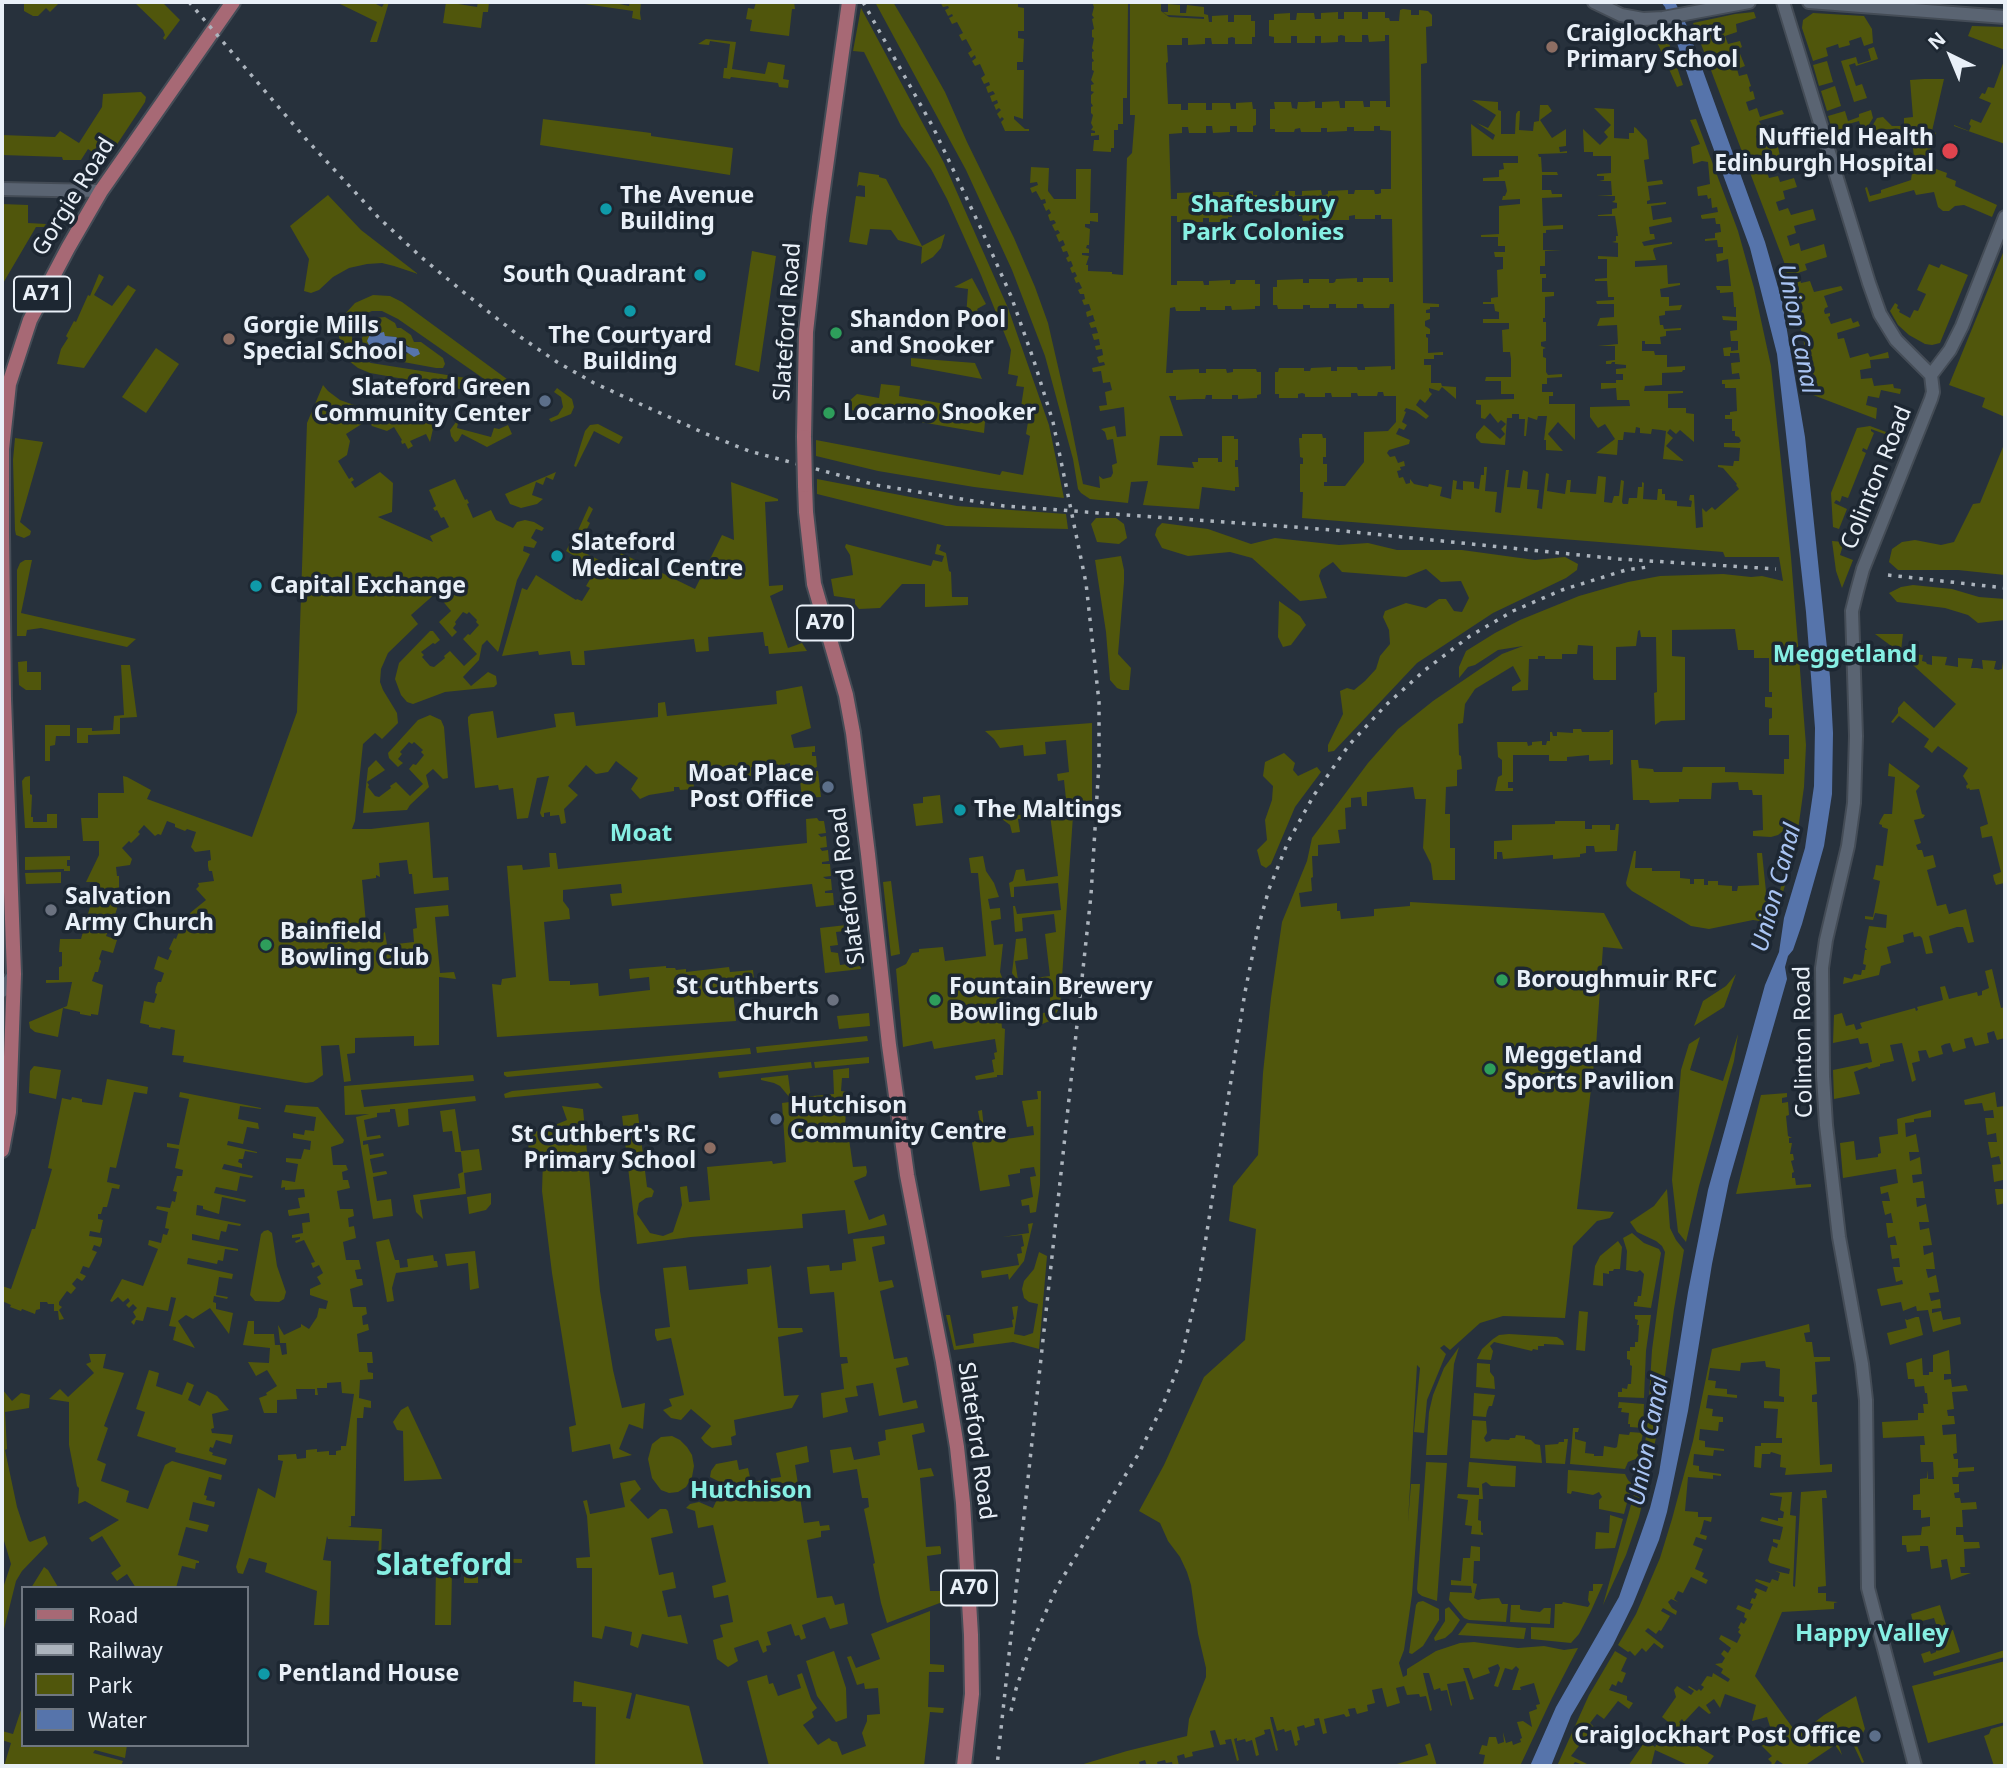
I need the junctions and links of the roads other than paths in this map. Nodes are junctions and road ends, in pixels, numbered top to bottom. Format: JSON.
{"nodes":[{"id":1,"x":233,"y":2,"type":"edge"},
{"id":2,"x":849,"y":2,"type":"edge"},
{"id":3,"x":1594,"y":2,"type":"edge"},
{"id":4,"x":1749,"y":2,"type":"edge"},
{"id":5,"x":1783,"y":2,"type":"edge"},
{"id":6,"x":1809,"y":2,"type":"edge"},
{"id":7,"x":2005,"y":17,"type":"edge"},
{"id":8,"x":2,"y":189,"type":"edge"},
{"id":9,"x":101,"y":191,"type":"junction"},
{"id":10,"x":2005,"y":217,"type":"edge"},
{"id":11,"x":1931,"y":375,"type":"junction"},
{"id":12,"x":14,"y":974,"type":"junction"},
{"id":13,"x":2,"y":992,"type":"edge"},
{"id":14,"x":7,"y":1036,"type":"edge"},
{"id":15,"x":2,"y":1087,"type":"edge"},
{"id":16,"x":9,"y":1112,"type":"junction"},
{"id":17,"x":2,"y":1150,"type":"edge"},
{"id":18,"x":964,"y":1766,"type":"edge"},
{"id":19,"x":1914,"y":1766,"type":"edge"}],
"edges":[{"from":1,"to":9,"type":"main road","name":"Gorgie Road","number":"A71"},
{"from":2,"to":18,"type":"main road","name":"Slateford Road","number":"A70","bridge":true},
{"from":3,"to":4,"type":"street"},
{"from":5,"to":11,"type":"street"},
{"from":6,"to":7,"type":"street"},
{"from":8,"to":9,"type":"street"},
{"from":9,"to":12,"type":"main road","name":"Gorgie Road","number":"A71"},
{"from":10,"to":11,"type":"street"},
{"from":11,"to":19,"type":"street","name":"Colinton Road"},
{"from":12,"to":13,"type":"street"},
{"from":12,"to":14,"type":"main road","name":"Gorgie Road","number":"A71"},
{"from":14,"to":16,"type":"main road","name":"Gorgie Road","number":"A71"},
{"from":15,"to":16,"type":"street"},
{"from":16,"to":17,"type":"main road","name":"Gorgie Road","number":"A71"}]}
